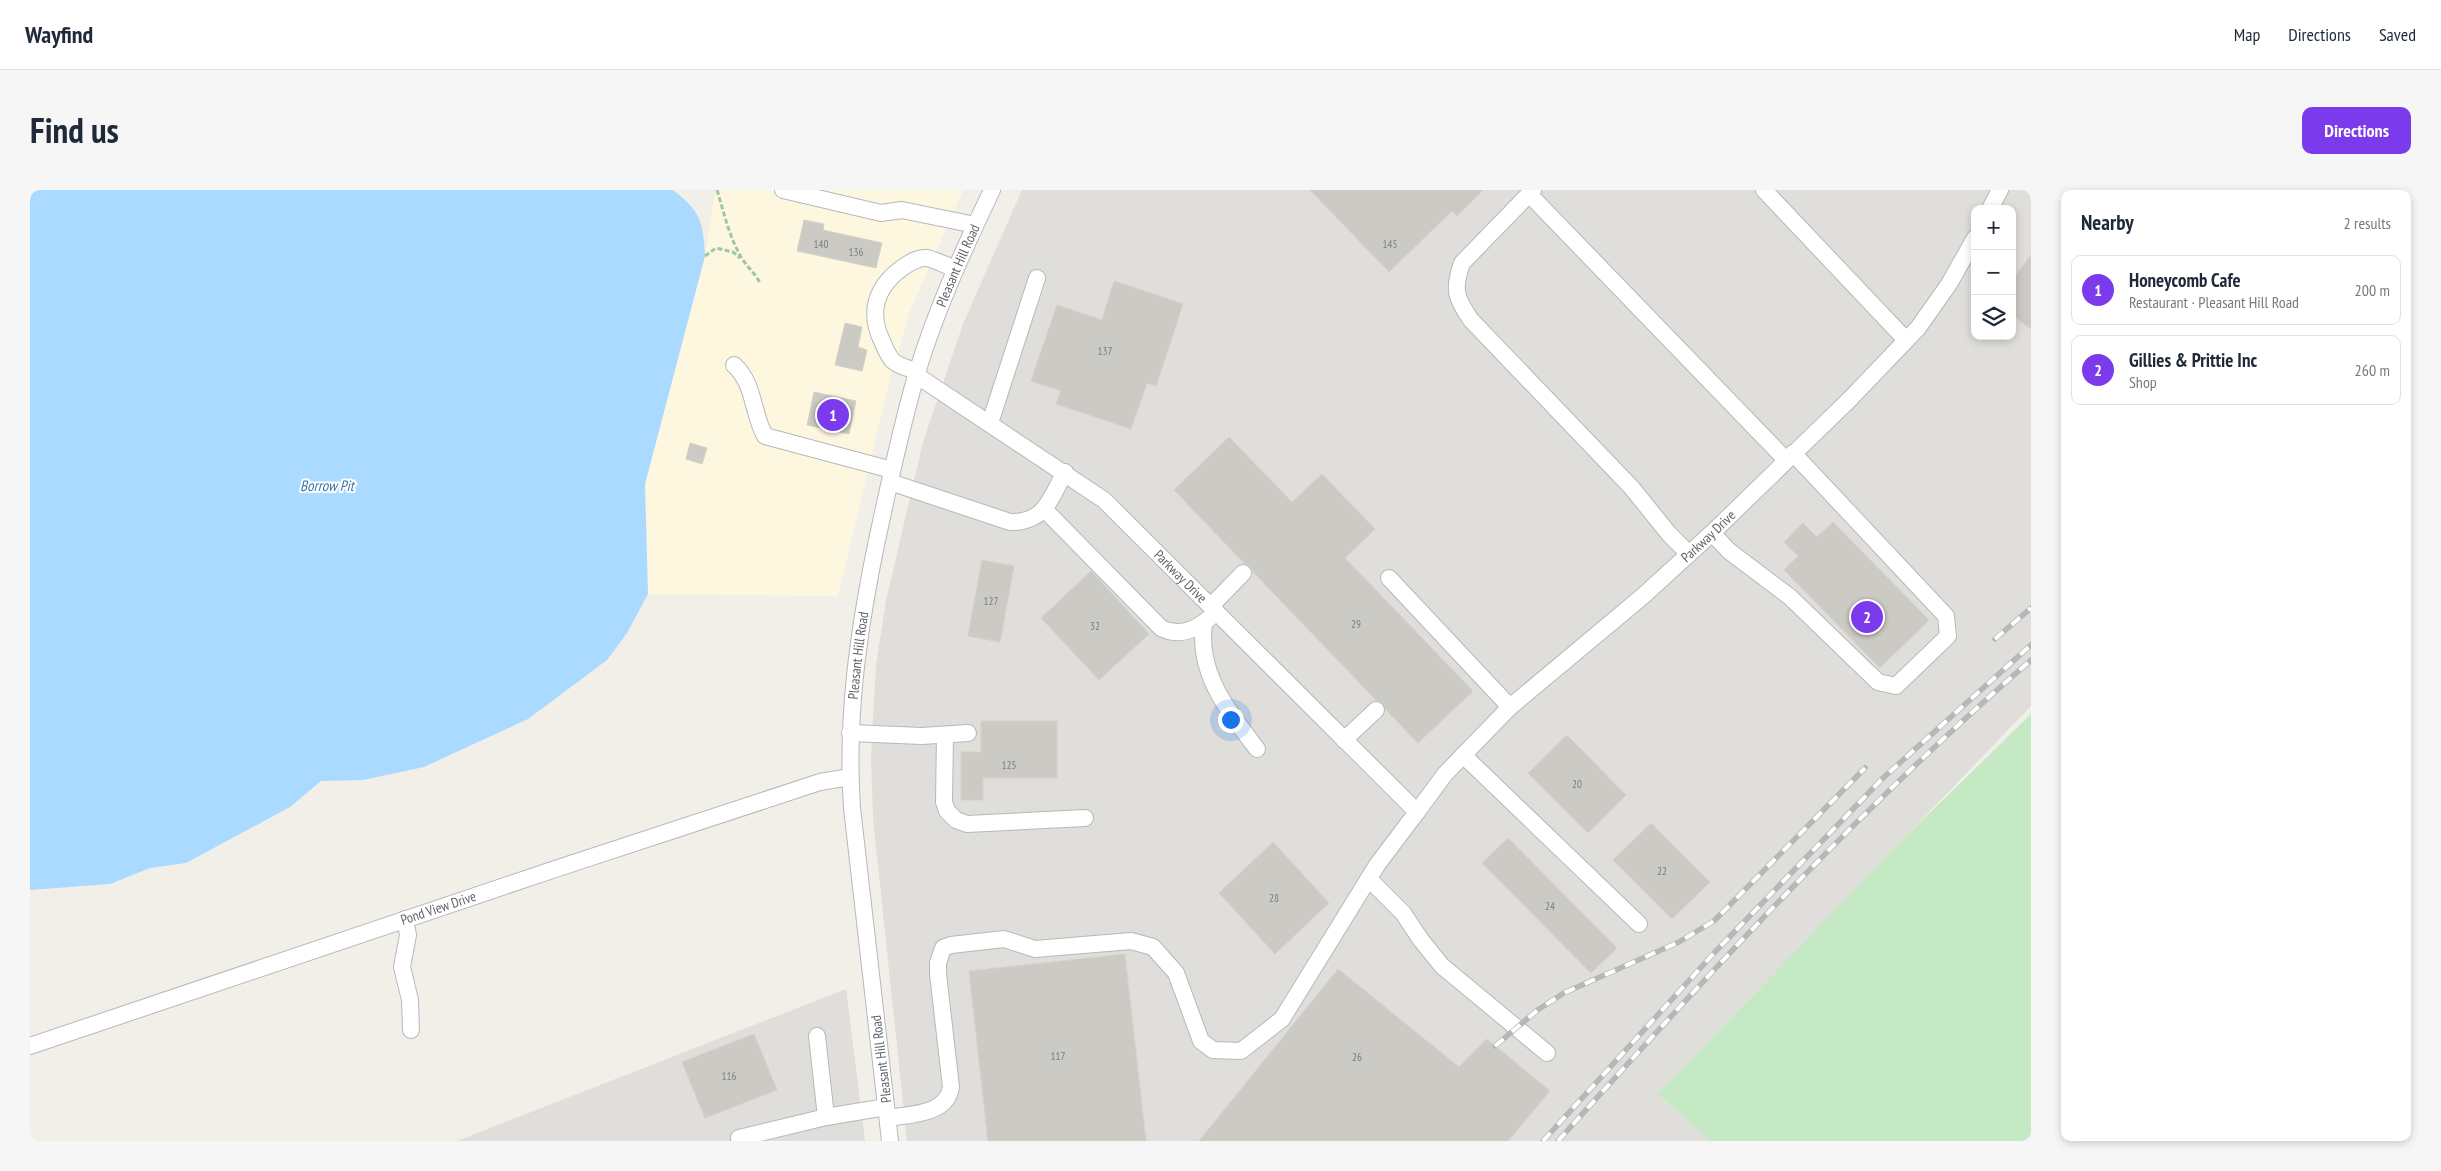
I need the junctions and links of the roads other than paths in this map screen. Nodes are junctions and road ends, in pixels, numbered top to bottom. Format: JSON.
{"nodes":[{"id":1,"x":783,"y":190,"type":"edge"},
{"id":2,"x":1764,"y":190,"type":"edge"},
{"id":3,"x":2000,"y":190,"type":"edge"},
{"id":4,"x":986,"y":191,"type":"edge"},
{"id":5,"x":1531,"y":192,"type":"edge"},
{"id":6,"x":1992,"y":205,"type":"edge"},
{"id":7,"x":975,"y":225,"type":"junction"},
{"id":8,"x":1971,"y":245,"type":"edge"},
{"id":9,"x":956,"y":269,"type":"junction"},
{"id":10,"x":1037,"y":278,"type":"dead end"},
{"id":11,"x":1906,"y":340,"type":"junction"},
{"id":12,"x":734,"y":365,"type":"dead end"},
{"id":13,"x":917,"y":373,"type":"junction"},
{"id":14,"x":990,"y":422,"type":"junction"},
{"id":15,"x":1790,"y":457,"type":"junction"},
{"id":16,"x":1065,"y":472,"type":"junction"},
{"id":17,"x":891,"y":476,"type":"junction"},
{"id":18,"x":1044,"y":509,"type":"junction"},
{"id":19,"x":1712,"y":533,"type":"junction"},
{"id":20,"x":1689,"y":554,"type":"junction"},
{"id":21,"x":1243,"y":573,"type":"dead end"},
{"id":22,"x":1389,"y":578,"type":"dead end"},
{"id":23,"x":1214,"y":609,"type":"junction"},
{"id":24,"x":1204,"y":624,"type":"junction"},
{"id":25,"x":1510,"y":706,"type":"junction"},
{"id":26,"x":1376,"y":710,"type":"dead end"},
{"id":27,"x":850,"y":733,"type":"junction"},
{"id":28,"x":968,"y":733,"type":"dead end"},
{"id":29,"x":945,"y":735,"type":"junction"},
{"id":30,"x":1344,"y":740,"type":"junction"},
{"id":31,"x":1257,"y":749,"type":"dead end"},
{"id":32,"x":1463,"y":755,"type":"junction"},
{"id":33,"x":850,"y":777,"type":"junction"},
{"id":34,"x":1417,"y":812,"type":"junction"},
{"id":35,"x":1085,"y":818,"type":"dead end"},
{"id":36,"x":1366,"y":884,"type":"junction"},
{"id":37,"x":405,"y":919,"type":"junction"},
{"id":38,"x":1639,"y":924,"type":"dead end"},
{"id":39,"x":411,"y":1030,"type":"dead end"},
{"id":40,"x":817,"y":1036,"type":"dead end"},
{"id":41,"x":30,"y":1046,"type":"edge"},
{"id":42,"x":1547,"y":1053,"type":"dead end"},
{"id":43,"x":887,"y":1113,"type":"junction"},
{"id":44,"x":826,"y":1117,"type":"junction"},
{"id":45,"x":739,"y":1138,"type":"dead end"},
{"id":46,"x":890,"y":1141,"type":"edge"}],
"edges":[{"from":1,"to":7,"type":"street"},
{"from":2,"to":11,"type":"street"},
{"from":3,"to":6,"type":"street"},
{"from":4,"to":7,"type":"street","name":"Pleasant Hill Road"},
{"from":5,"to":15,"type":"street"},
{"from":5,"to":20,"type":"street"},
{"from":7,"to":9,"type":"street","name":"Pleasant Hill Road"},
{"from":8,"to":11,"type":"street","name":"Parkway Drive"},
{"from":9,"to":13,"type":"street","name":"Pleasant Hill Road"},
{"from":9,"to":13,"type":"street","name":"Parkway Drive"},
{"from":10,"to":14,"type":"street"},
{"from":11,"to":15,"type":"street","name":"Parkway Drive"},
{"from":12,"to":17,"type":"street"},
{"from":13,"to":14,"type":"street","name":"Parkway Drive"},
{"from":13,"to":17,"type":"street","name":"Pleasant Hill Road"},
{"from":14,"to":16,"type":"street","name":"Parkway Drive"},
{"from":15,"to":19,"type":"street","name":"Parkway Drive"},
{"from":15,"to":19,"type":"street"},
{"from":16,"to":18,"type":"street"},
{"from":16,"to":23,"type":"street","name":"Parkway Drive"},
{"from":17,"to":18,"type":"street"},
{"from":17,"to":27,"type":"street","name":"Pleasant Hill Road"},
{"from":18,"to":24,"type":"street"},
{"from":19,"to":20,"type":"street","name":"Parkway Drive"},
{"from":20,"to":25,"type":"street","name":"Parkway Drive"},
{"from":21,"to":23,"type":"street"},
{"from":22,"to":25,"type":"street"},
{"from":23,"to":24,"type":"street"},
{"from":23,"to":30,"type":"street","name":"Parkway Drive"},
{"from":24,"to":31,"type":"street"},
{"from":25,"to":32,"type":"street","name":"Parkway Drive"},
{"from":26,"to":30,"type":"street"},
{"from":27,"to":29,"type":"street"},
{"from":27,"to":33,"type":"street","name":"Pleasant Hill Road"},
{"from":28,"to":29,"type":"street"},
{"from":29,"to":35,"type":"street"},
{"from":30,"to":34,"type":"street","name":"Parkway Drive"},
{"from":32,"to":34,"type":"street","name":"Parkway Drive"},
{"from":32,"to":38,"type":"street"},
{"from":33,"to":37,"type":"street","name":"Pond View Drive"},
{"from":33,"to":43,"type":"street","name":"Pleasant Hill Road"},
{"from":34,"to":36,"type":"street","name":"Parkway Drive"},
{"from":36,"to":42,"type":"street"},
{"from":36,"to":43,"type":"street","name":"Parkway Drive"},
{"from":37,"to":39,"type":"street"},
{"from":37,"to":41,"type":"street","name":"Pond View Drive"},
{"from":40,"to":44,"type":"street"},
{"from":43,"to":44,"type":"street"},
{"from":43,"to":46,"type":"street","name":"Pleasant Hill Road"},
{"from":44,"to":45,"type":"street"}]}
